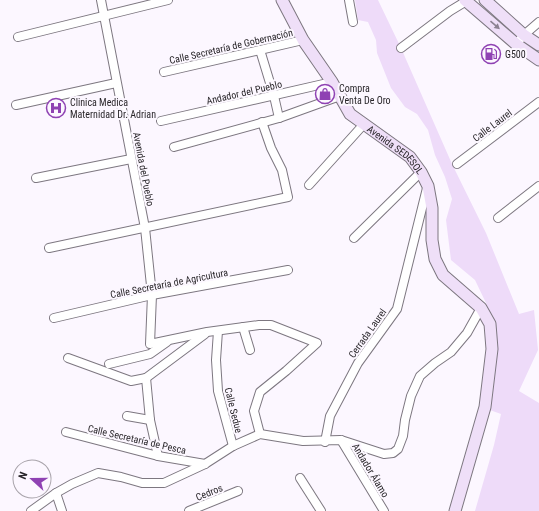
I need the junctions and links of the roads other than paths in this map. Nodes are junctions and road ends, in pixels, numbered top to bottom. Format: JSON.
{"nodes":[{"id":1,"x":101,"y":0,"type":"edge"},
{"id":2,"x":168,"y":0,"type":"edge"},
{"id":3,"x":282,"y":0,"type":"edge"},
{"id":4,"x":350,"y":0,"type":"edge"},
{"id":5,"x":464,"y":0,"type":"edge"},
{"id":6,"x":485,"y":0,"type":"edge"},
{"id":7,"x":103,"y":16,"type":"junction"},
{"id":8,"x":353,"y":22,"type":"dead end"},
{"id":9,"x":539,"y":22,"type":"edge"},
{"id":10,"x":524,"y":35,"type":"junction"},
{"id":11,"x":18,"y":37,"type":"dead end"},
{"id":12,"x":303,"y":40,"type":"junction"},
{"id":13,"x":516,"y":44,"type":"junction"},
{"id":14,"x":539,"y":45,"type":"edge"},
{"id":15,"x":401,"y":48,"type":"dead end"},
{"id":16,"x":260,"y":50,"type":"junction"},
{"id":17,"x":539,"y":60,"type":"edge"},
{"id":18,"x":164,"y":72,"type":"dead end"},
{"id":19,"x":332,"y":82,"type":"junction"},
{"id":20,"x":116,"y":83,"type":"junction"},
{"id":21,"x":274,"y":96,"type":"junction"},
{"id":22,"x":340,"y":96,"type":"junction"},
{"id":23,"x":539,"y":102,"type":"edge"},
{"id":24,"x":16,"y":105,"type":"dead end"},
{"id":25,"x":279,"y":118,"type":"junction"},
{"id":26,"x":161,"y":121,"type":"dead end"},
{"id":27,"x":262,"y":122,"type":"junction"},
{"id":28,"x":364,"y":124,"type":"junction"},
{"id":29,"x":174,"y":147,"type":"dead end"},
{"id":30,"x":131,"y":159,"type":"junction"},
{"id":31,"x":457,"y":164,"type":"dead end"},
{"id":32,"x":421,"y":172,"type":"junction"},
{"id":33,"x":36,"y":178,"type":"dead end"},
{"id":34,"x":310,"y":185,"type":"dead end"},
{"id":35,"x":428,"y":186,"type":"junction"},
{"id":36,"x":539,"y":186,"type":"edge"},
{"id":37,"x":498,"y":218,"type":"dead end"},
{"id":38,"x":145,"y":228,"type":"junction"},
{"id":39,"x":354,"y":238,"type":"dead end"},
{"id":40,"x":49,"y":248,"type":"dead end"},
{"id":41,"x":288,"y":270,"type":"dead end"},
{"id":42,"x":152,"y":295,"type":"junction"},
{"id":43,"x":481,"y":308,"type":"junction"},
{"id":44,"x":54,"y":318,"type":"dead end"},
{"id":45,"x":244,"y":327,"type":"junction"},
{"id":46,"x":218,"y":331,"type":"junction"},
{"id":47,"x":207,"y":332,"type":"junction"},
{"id":48,"x":169,"y":340,"type":"junction"},
{"id":49,"x":250,"y":350,"type":"dead end"},
{"id":50,"x":68,"y":358,"type":"dead end"},
{"id":51,"x":109,"y":364,"type":"dead end"},
{"id":52,"x":146,"y":378,"type":"junction"},
{"id":53,"x":127,"y":416,"type":"dead end"},
{"id":54,"x":150,"y":420,"type":"junction"},
{"id":55,"x":66,"y":432,"type":"dead end"},
{"id":56,"x":260,"y":434,"type":"junction"},
{"id":57,"x":341,"y":440,"type":"junction"},
{"id":58,"x":325,"y":442,"type":"junction"},
{"id":59,"x":233,"y":446,"type":"junction"},
{"id":60,"x":158,"y":456,"type":"junction"},
{"id":61,"x":205,"y":464,"type":"junction"},
{"id":62,"x":300,"y":478,"type":"dead end"},
{"id":63,"x":238,"y":491,"type":"dead end"},
{"id":64,"x":56,"y":493,"type":"junction"},
{"id":65,"x":31,"y":511,"type":"edge"},
{"id":66,"x":62,"y":511,"type":"edge"},
{"id":67,"x":190,"y":511,"type":"edge"},
{"id":68,"x":321,"y":511,"type":"edge"},
{"id":69,"x":384,"y":511,"type":"edge"},
{"id":70,"x":455,"y":511,"type":"edge"}],
"edges":[{"from":1,"to":7,"type":"street","name":"Avenida del Pueblo"},
{"from":2,"to":7,"type":"street"},
{"from":3,"to":12,"type":"main road","name":"Avenida SEDESOL"},
{"from":4,"to":8,"type":"street"},
{"from":5,"to":13,"type":"main road","one_way":true},
{"from":5,"to":15,"type":"street"},
{"from":6,"to":10,"type":"main road"},
{"from":7,"to":11,"type":"street"},
{"from":7,"to":20,"type":"street","name":"Avenida del Pueblo"},
{"from":9,"to":10,"type":"street"},
{"from":10,"to":13,"type":"street"},
{"from":10,"to":14,"type":"main road"},
{"from":12,"to":16,"type":"street","name":"Calle Secretaría de Gobernación"},
{"from":12,"to":19,"type":"main road","name":"Avenida SEDESOL"},
{"from":13,"to":17,"type":"main road"},
{"from":16,"to":18,"type":"street","name":"Calle Secretaría de Gobernación"},
{"from":16,"to":21,"type":"street"},
{"from":19,"to":21,"type":"street","name":"Andador del Pueblo"},
{"from":19,"to":22,"type":"main road","name":"Avenida SEDESOL"},
{"from":20,"to":24,"type":"street"},
{"from":20,"to":30,"type":"street","name":"Avenida del Pueblo"},
{"from":21,"to":25,"type":"street"},
{"from":21,"to":26,"type":"street","name":"Andador del Pueblo"},
{"from":22,"to":25,"type":"street"},
{"from":22,"to":28,"type":"main road","name":"Avenida SEDESOL"},
{"from":23,"to":31,"type":"street","name":"Calle Laurel"},
{"from":25,"to":27,"type":"street"},
{"from":27,"to":29,"type":"street"},
{"from":27,"to":38,"type":"street"},
{"from":28,"to":32,"type":"main road","name":"Avenida SEDESOL"},
{"from":28,"to":34,"type":"street"},
{"from":30,"to":33,"type":"street"},
{"from":30,"to":38,"type":"street","name":"Avenida del Pueblo"},
{"from":32,"to":35,"type":"main road","name":"Avenida SEDESOL"},
{"from":32,"to":39,"type":"street"},
{"from":35,"to":43,"type":"main road","name":"Avenida SEDESOL"},
{"from":35,"to":58,"type":"street","name":"Cerrada Laurel"},
{"from":36,"to":37,"type":"street"},
{"from":38,"to":40,"type":"street"},
{"from":38,"to":42,"type":"street","name":"Avenida del Pueblo"},
{"from":41,"to":42,"type":"street","name":"Calle Secretaría de Agricultura"},
{"from":42,"to":44,"type":"street","name":"Calle Secretaría de Agricultura"},
{"from":42,"to":48,"type":"street","name":"Avenida del Pueblo"},
{"from":43,"to":57,"type":"street"},
{"from":43,"to":70,"type":"main road"},
{"from":45,"to":46,"type":"street"},
{"from":45,"to":49,"type":"street"},
{"from":45,"to":56,"type":"street"},
{"from":46,"to":47,"type":"street"},
{"from":46,"to":59,"type":"street","name":"Calle Sedue"},
{"from":47,"to":48,"type":"street"},
{"from":47,"to":52,"type":"street"},
{"from":48,"to":51,"type":"street"},
{"from":50,"to":52,"type":"street"},
{"from":52,"to":54,"type":"street"},
{"from":53,"to":54,"type":"street"},
{"from":54,"to":60,"type":"street"},
{"from":55,"to":60,"type":"street","name":"Calle Secretaría de Pesca"},
{"from":56,"to":58,"type":"street"},
{"from":56,"to":59,"type":"street"},
{"from":57,"to":58,"type":"street"},
{"from":57,"to":69,"type":"street","name":"Andador Álamo"},
{"from":59,"to":61,"type":"street"},
{"from":60,"to":61,"type":"street","name":"Calle Secretaría de Pesca"},
{"from":61,"to":64,"type":"street"},
{"from":62,"to":68,"type":"street"},
{"from":63,"to":67,"type":"street","name":"Cedros"},
{"from":64,"to":65,"type":"street"},
{"from":64,"to":66,"type":"street"}]}
